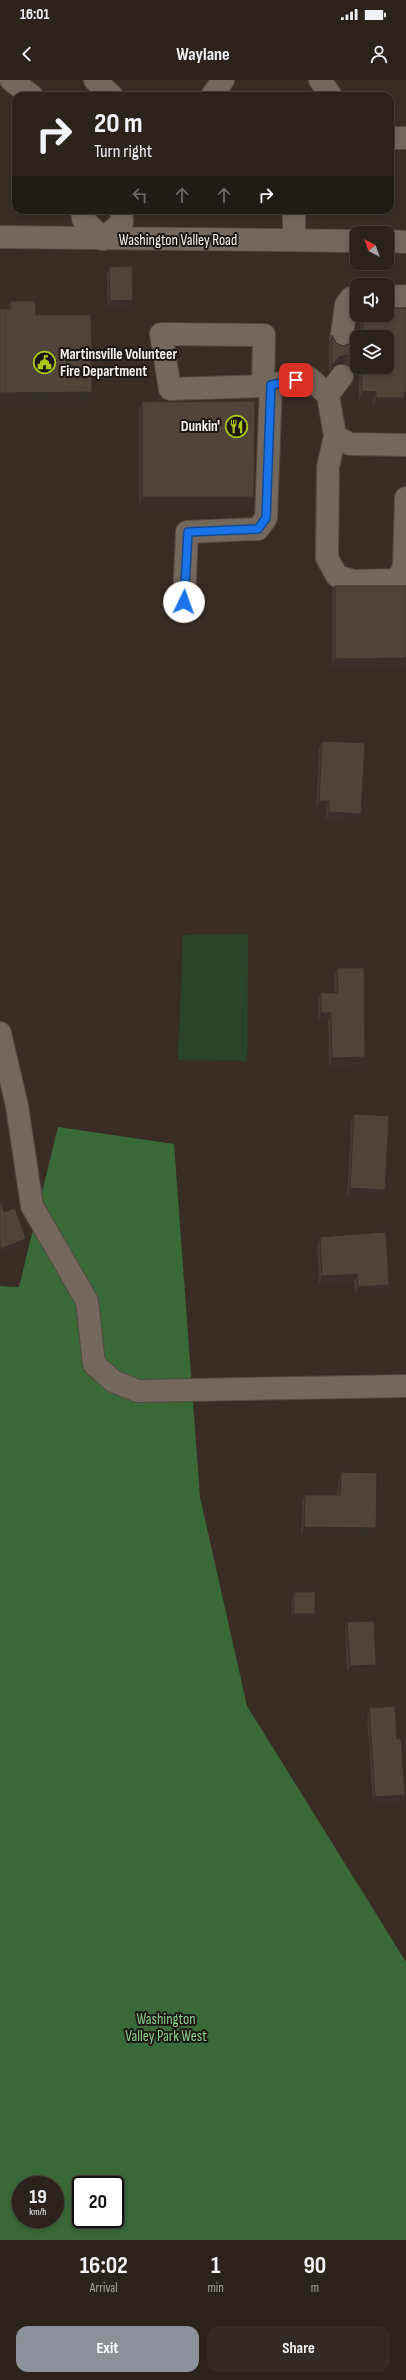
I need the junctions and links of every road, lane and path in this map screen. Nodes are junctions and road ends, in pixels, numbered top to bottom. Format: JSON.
{"nodes":[{"id":1,"x":2,"y":80,"type":"edge"},
{"id":2,"x":11,"y":80,"type":"edge"},
{"id":3,"x":95,"y":80,"type":"edge"},
{"id":4,"x":223,"y":80,"type":"edge"},
{"id":5,"x":320,"y":80,"type":"edge"},
{"id":6,"x":0,"y":84,"type":"edge"},
{"id":7,"x":27,"y":92,"type":"edge"},
{"id":8,"x":108,"y":92,"type":"edge"},
{"id":9,"x":215,"y":92,"type":"edge"},
{"id":10,"x":328,"y":92,"type":"edge"},
{"id":11,"x":394,"y":138,"type":"edge"},
{"id":12,"x":406,"y":138,"type":"edge"},
{"id":13,"x":83,"y":214,"type":"edge"},
{"id":14,"x":121,"y":214,"type":"edge"},
{"id":15,"x":294,"y":214,"type":"edge"},
{"id":16,"x":0,"y":237,"type":"edge"},
{"id":17,"x":103,"y":239,"type":"junction"},
{"id":18,"x":294,"y":240,"type":"junction"},
{"id":19,"x":350,"y":241,"type":"edge"},
{"id":20,"x":394,"y":241,"type":"edge"},
{"id":21,"x":406,"y":242,"type":"edge"},
{"id":22,"x":406,"y":296,"type":"edge"},
{"id":23,"x":394,"y":297,"type":"edge"},
{"id":24,"x":350,"y":299,"type":"edge"},
{"id":25,"x":341,"y":342,"type":"dead end"},
{"id":26,"x":342,"y":376,"type":"dead end"},
{"id":27,"x":267,"y":386,"type":"junction"},
{"id":28,"x":328,"y":396,"type":"junction"},
{"id":29,"x":335,"y":436,"type":"junction"},
{"id":30,"x":406,"y":445,"type":"edge"},
{"id":31,"x":406,"y":498,"type":"edge"},
{"id":32,"x":184,"y":602,"type":"dead end"},
{"id":33,"x":0,"y":1033,"type":"edge"},
{"id":34,"x":406,"y":1386,"type":"edge"}],
"edges":[{"from":1,"to":6,"type":"street"},
{"from":2,"to":7,"type":"street"},
{"from":3,"to":8,"type":"street"},
{"from":4,"to":9,"type":"street"},
{"from":5,"to":10,"type":"street"},
{"from":11,"to":12,"type":"street"},
{"from":13,"to":17,"type":"street"},
{"from":14,"to":17,"type":"street"},
{"from":15,"to":18,"type":"street"},
{"from":16,"to":17,"type":"street","name":"Washington Valley Road"},
{"from":17,"to":18,"type":"street","name":"Washington Valley Road"},
{"from":18,"to":19,"type":"street","name":"Washington Valley Road"},
{"from":20,"to":21,"type":"street"},
{"from":22,"to":23,"type":"street"},
{"from":24,"to":25,"type":"street"},
{"from":26,"to":28,"type":"street"},
{"from":27,"to":27,"type":"street"},
{"from":27,"to":28,"type":"street"},
{"from":27,"to":32,"type":"street"},
{"from":28,"to":29,"type":"street"},
{"from":29,"to":30,"type":"street"},
{"from":29,"to":31,"type":"street"},
{"from":33,"to":34,"type":"street"}]}
